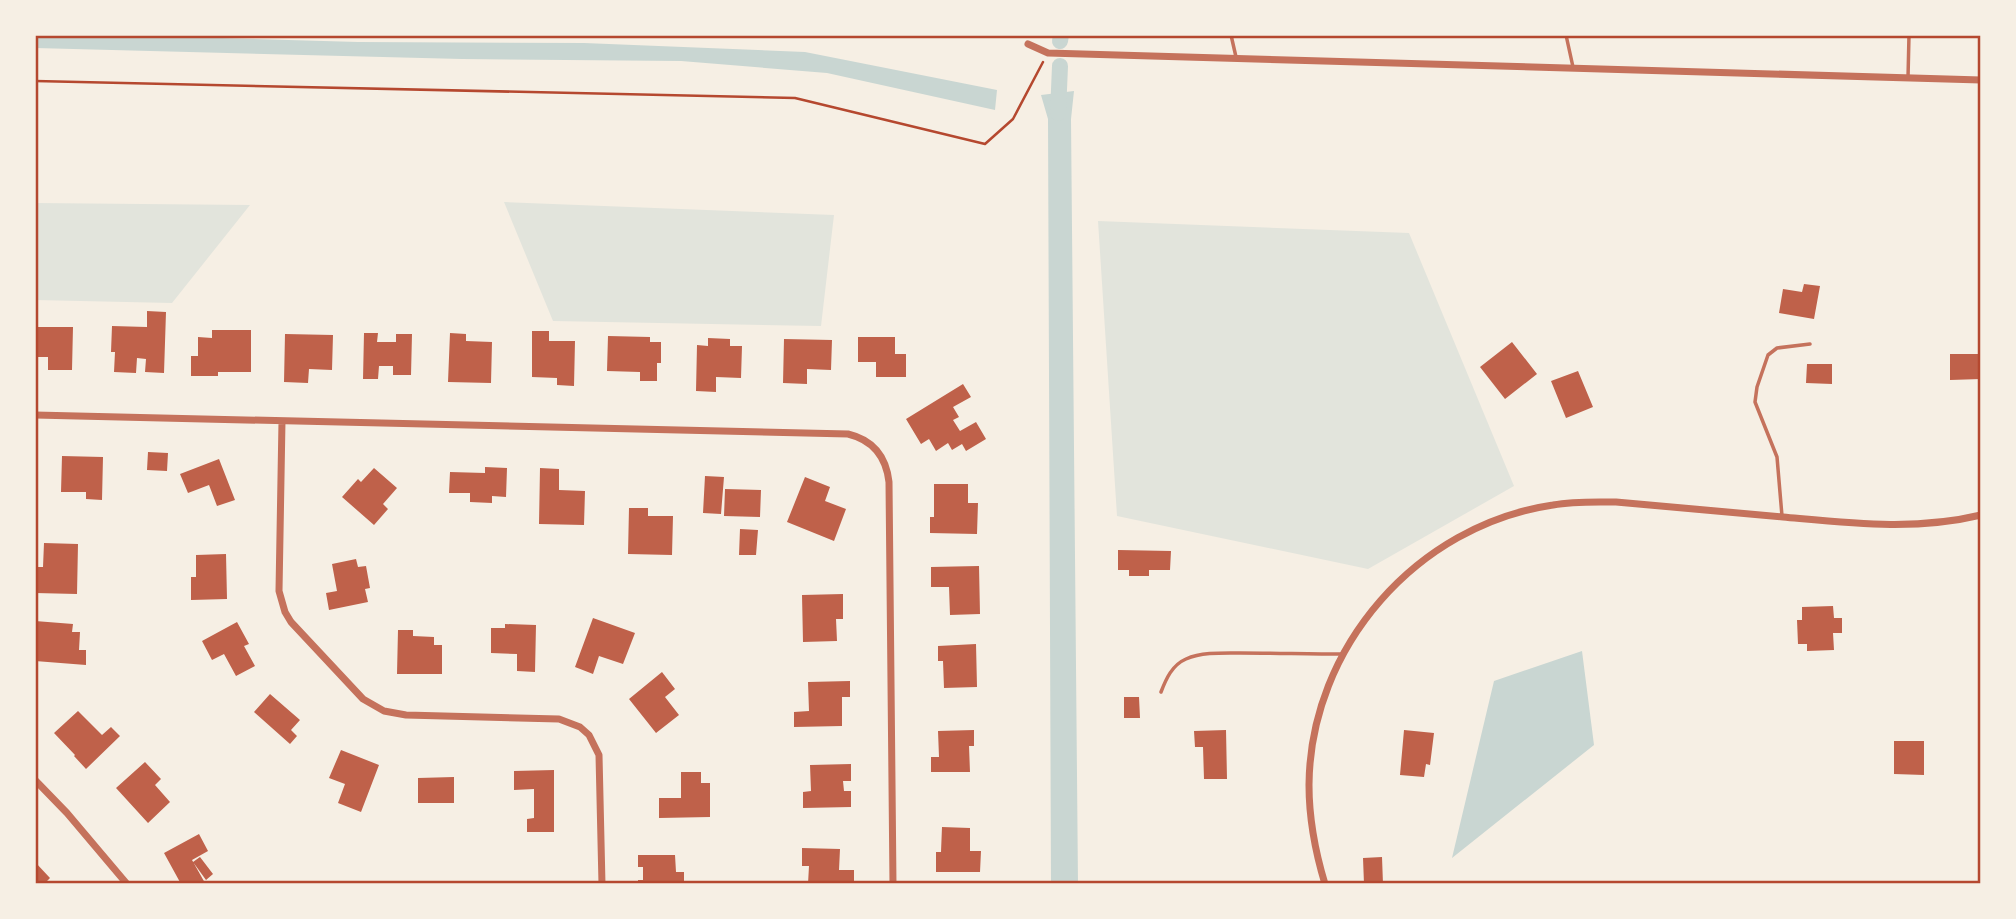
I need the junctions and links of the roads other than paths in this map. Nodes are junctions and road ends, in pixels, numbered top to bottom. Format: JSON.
{"nodes":[{"id":1,"x":1231,"y":35,"type":"edge"},
{"id":2,"x":1566,"y":35,"type":"edge"},
{"id":3,"x":1909,"y":35,"type":"edge"},
{"id":4,"x":1028,"y":44,"type":"dead end"},
{"id":5,"x":1237,"y":59,"type":"junction"},
{"id":6,"x":1573,"y":69,"type":"junction"},
{"id":7,"x":1908,"y":78,"type":"junction"},
{"id":8,"x":1981,"y":80,"type":"edge"},
{"id":9,"x":1810,"y":344,"type":"dead end"},
{"id":10,"x":35,"y":415,"type":"edge"},
{"id":11,"x":282,"y":421,"type":"junction"},
{"id":12,"x":1981,"y":515,"type":"edge"},
{"id":13,"x":1782,"y":517,"type":"junction"},
{"id":14,"x":1343,"y":654,"type":"junction"},
{"id":15,"x":1161,"y":692,"type":"dead end"},
{"id":16,"x":35,"y":780,"type":"edge"},
{"id":17,"x":127,"y":884,"type":"edge"},
{"id":18,"x":602,"y":884,"type":"edge"},
{"id":19,"x":893,"y":884,"type":"edge"},
{"id":20,"x":1325,"y":884,"type":"edge"}],
"edges":[{"from":1,"to":5,"type":"lane"},
{"from":2,"to":6,"type":"lane"},
{"from":3,"to":7,"type":"lane"},
{"from":4,"to":5,"type":"street"},
{"from":5,"to":6,"type":"street"},
{"from":6,"to":7,"type":"street"},
{"from":7,"to":8,"type":"street"},
{"from":9,"to":13,"type":"lane"},
{"from":10,"to":11,"type":"street"},
{"from":11,"to":18,"type":"street"},
{"from":11,"to":19,"type":"street"},
{"from":12,"to":13,"type":"street"},
{"from":13,"to":14,"type":"street"},
{"from":14,"to":15,"type":"lane"},
{"from":14,"to":20,"type":"street"},
{"from":16,"to":17,"type":"street"}]}
